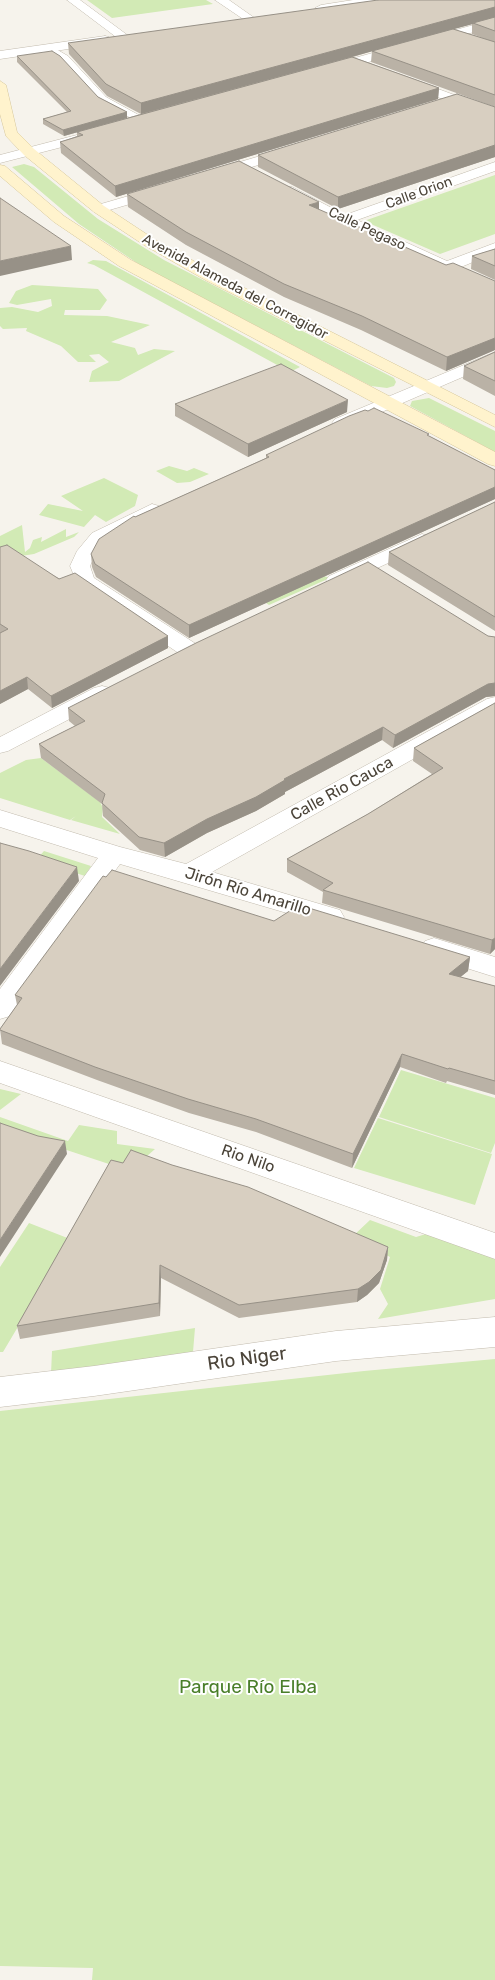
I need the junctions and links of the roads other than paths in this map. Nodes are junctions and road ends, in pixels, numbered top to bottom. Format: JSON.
{"nodes":[{"id":1,"x":73,"y":0,"type":"edge"},
{"id":2,"x":221,"y":0,"type":"edge"},
{"id":3,"x":376,"y":0,"type":"edge"},
{"id":4,"x":308,"y":10,"type":"edge"},
{"id":5,"x":231,"y":22,"type":"edge"},
{"id":6,"x":495,"y":22,"type":"edge"},
{"id":7,"x":453,"y":34,"type":"junction"},
{"id":8,"x":478,"y":42,"type":"edge"},
{"id":9,"x":49,"y":48,"type":"junction"},
{"id":10,"x":0,"y":54,"type":"edge"},
{"id":11,"x":355,"y":62,"type":"junction"},
{"id":12,"x":376,"y":70,"type":"edge"},
{"id":13,"x":316,"y":72,"type":"edge"},
{"id":14,"x":394,"y":76,"type":"edge"},
{"id":15,"x":0,"y":85,"type":"edge"},
{"id":16,"x":456,"y":100,"type":"junction"},
{"id":17,"x":437,"y":105,"type":"edge"},
{"id":18,"x":495,"y":114,"type":"edge"},
{"id":19,"x":148,"y":119,"type":"joint"},
{"id":20,"x":124,"y":126,"type":"edge"},
{"id":21,"x":105,"y":131,"type":"edge"},
{"id":22,"x":306,"y":146,"type":"edge"},
{"id":23,"x":29,"y":152,"type":"junction"},
{"id":24,"x":0,"y":159,"type":"edge"},
{"id":25,"x":241,"y":166,"type":"junction"},
{"id":26,"x":495,"y":166,"type":"edge"},
{"id":27,"x":0,"y":169,"type":"edge"},
{"id":28,"x":258,"y":175,"type":"edge"},
{"id":29,"x":198,"y":179,"type":"edge"},
{"id":30,"x":275,"y":184,"type":"edge"},
{"id":31,"x":172,"y":187,"type":"edge"},
{"id":32,"x":99,"y":209,"type":"junction"},
{"id":33,"x":344,"y":220,"type":"junction"},
{"id":34,"x":495,"y":248,"type":"edge"},
{"id":35,"x":448,"y":266,"type":"junction"},
{"id":36,"x":495,"y":288,"type":"edge"},
{"id":37,"x":495,"y":356,"type":"edge"},
{"id":38,"x":426,"y":386,"type":"junction"},
{"id":39,"x":386,"y":403,"type":"junction"},
{"id":40,"x":495,"y":422,"type":"edge"},
{"id":41,"x":324,"y":431,"type":"edge"},
{"id":42,"x":495,"y":460,"type":"edge"},
{"id":43,"x":172,"y":501,"type":"edge"},
{"id":44,"x":441,"y":531,"type":"edge"},
{"id":45,"x":315,"y":590,"type":"edge"},
{"id":46,"x":188,"y":649,"type":"edge"},
{"id":47,"x":120,"y":684,"type":"edge"},
{"id":48,"x":495,"y":704,"type":"edge"},
{"id":49,"x":0,"y":746,"type":"edge"},
{"id":50,"x":0,"y":818,"type":"edge"},
{"id":51,"x":114,"y":854,"type":"junction"},
{"id":52,"x":189,"y":874,"type":"junction"},
{"id":53,"x":352,"y":923,"type":"edge"},
{"id":54,"x":409,"y":941,"type":"edge"},
{"id":55,"x":495,"y":967,"type":"edge"},
{"id":56,"x":0,"y":1009,"type":"edge"},
{"id":57,"x":0,"y":1072,"type":"edge"},
{"id":58,"x":495,"y":1246,"type":"edge"},
{"id":59,"x":495,"y":1332,"type":"edge"},
{"id":60,"x":0,"y":1392,"type":"edge"}],
"edges":[{"from":1,"to":9,"type":"street"},
{"from":2,"to":5,"type":"street"},
{"from":3,"to":4,"type":"street"},
{"from":6,"to":7,"type":"street"},
{"from":7,"to":8,"type":"street"},
{"from":7,"to":11,"type":"street"},
{"from":9,"to":10,"type":"street"},
{"from":9,"to":19,"type":"lane"},
{"from":11,"to":12,"type":"street"},
{"from":11,"to":13,"type":"street"},
{"from":14,"to":16,"type":"street"},
{"from":15,"to":23,"type":"main road","name":"Avenida Alameda del Corregidor"},
{"from":16,"to":17,"type":"street"},
{"from":16,"to":18,"type":"street"},
{"from":19,"to":20,"type":"street"},
{"from":21,"to":23,"type":"street"},
{"from":22,"to":25,"type":"street"},
{"from":23,"to":24,"type":"street"},
{"from":23,"to":32,"type":"main road","name":"Avenida Alameda del Corregidor"},
{"from":25,"to":28,"type":"street"},
{"from":25,"to":29,"type":"street"},
{"from":26,"to":33,"type":"street","name":"Calle Orion"},
{"from":27,"to":39,"type":"main road","name":"Avenida Alameda del Corregidor"},
{"from":30,"to":33,"type":"street","name":"Calle Pegaso"},
{"from":31,"to":32,"type":"street"},
{"from":32,"to":38,"type":"main road","name":"Avenida Alameda del Corregidor"},
{"from":33,"to":35,"type":"street","name":"Calle Pegaso"},
{"from":34,"to":35,"type":"street"},
{"from":35,"to":36,"type":"street","name":"Calle Pegaso"},
{"from":37,"to":38,"type":"street"},
{"from":38,"to":39,"type":"street"},
{"from":38,"to":40,"type":"main road","name":"Avenida Alameda del Corregidor"},
{"from":39,"to":41,"type":"street"},
{"from":39,"to":42,"type":"main road","name":"Avenida Alameda del Corregidor"},
{"from":43,"to":46,"type":"street"},
{"from":44,"to":45,"type":"street"},
{"from":47,"to":49,"type":"street"},
{"from":48,"to":52,"type":"street","name":"Calle Rio Cauca"},
{"from":50,"to":51,"type":"street","name":"Jirón Río Amarillo"},
{"from":51,"to":52,"type":"street","name":"Jirón Río Amarillo"},
{"from":51,"to":56,"type":"street"},
{"from":52,"to":53,"type":"street","name":"Jirón Río Amarillo"},
{"from":54,"to":55,"type":"street"},
{"from":57,"to":58,"type":"street","name":"Rio Nilo"},
{"from":59,"to":60,"type":"street","name":"Rio Niger"}]}
